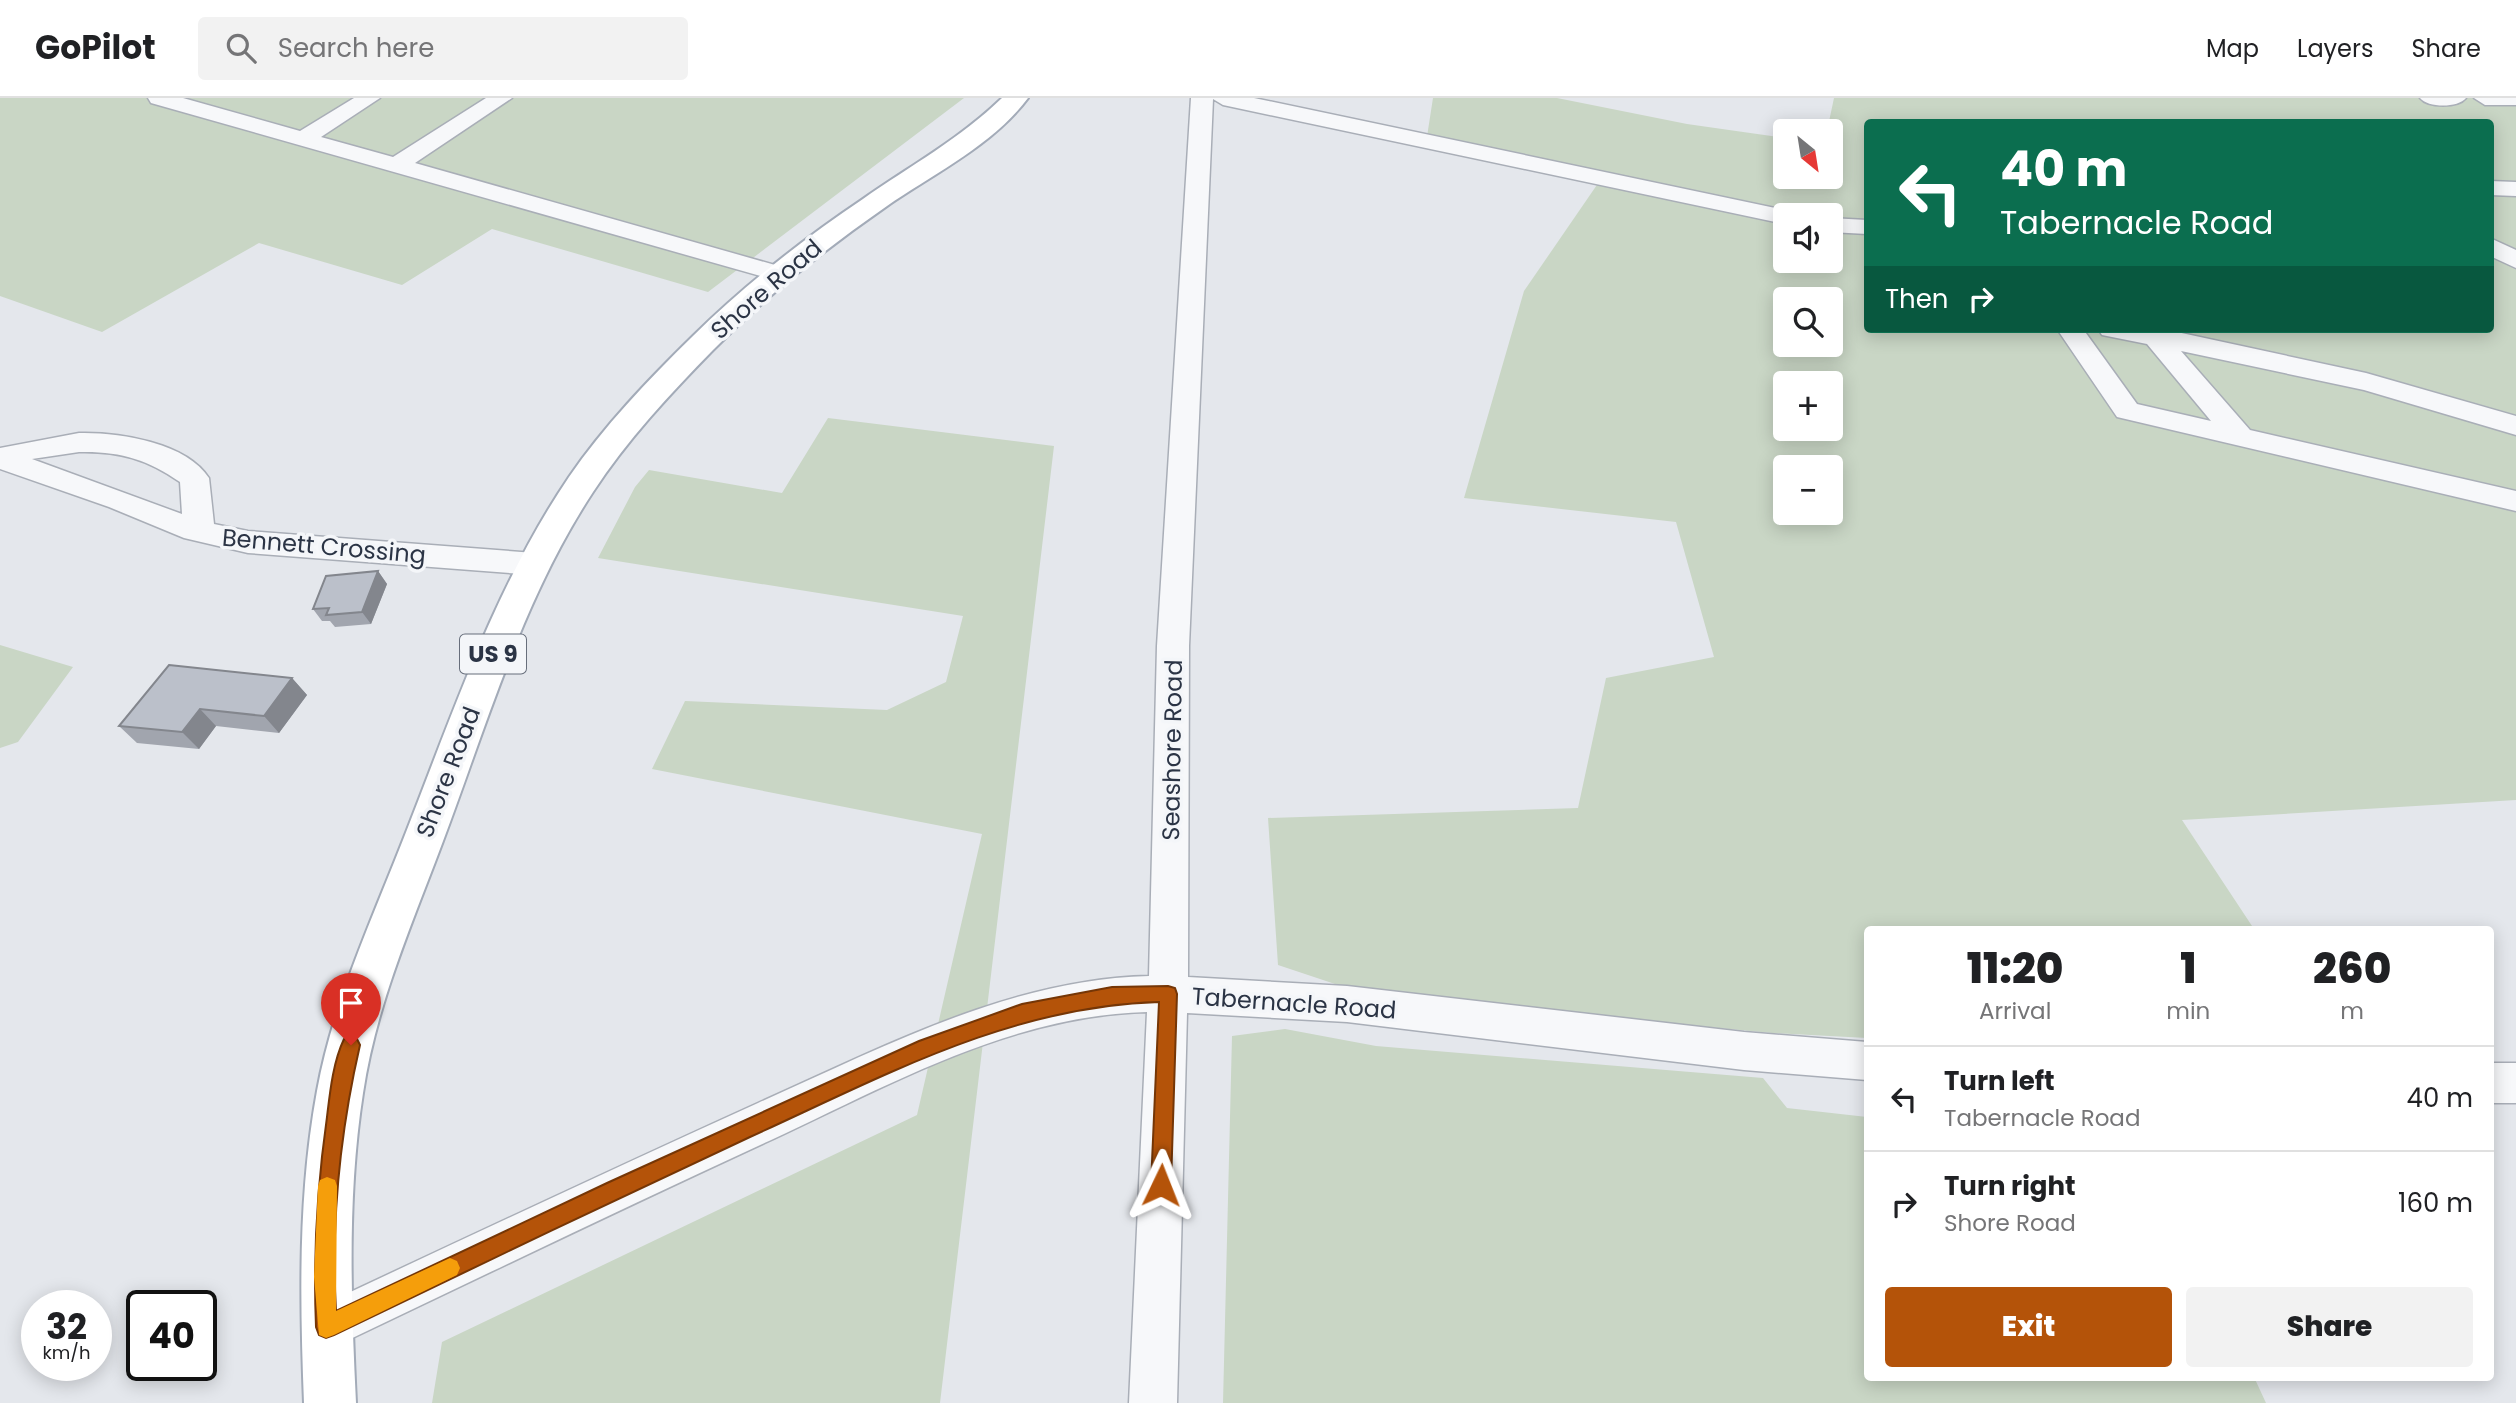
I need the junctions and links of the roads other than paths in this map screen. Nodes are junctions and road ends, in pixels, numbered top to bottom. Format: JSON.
{"nodes":[{"id":1,"x":159,"y":98,"type":"edge"},
{"id":2,"x":369,"y":98,"type":"edge"},
{"id":3,"x":501,"y":98,"type":"edge"},
{"id":4,"x":1016,"y":98,"type":"edge"},
{"id":5,"x":1202,"y":98,"type":"edge"},
{"id":6,"x":1223,"y":98,"type":"edge"},
{"id":7,"x":2431,"y":98,"type":"edge"},
{"id":8,"x":2455,"y":98,"type":"edge"},
{"id":9,"x":2485,"y":98,"type":"edge"},
{"id":10,"x":2513,"y":100,"type":"edge"},
{"id":11,"x":302,"y":139,"type":"junction"},
{"id":12,"x":396,"y":165,"type":"junction"},
{"id":13,"x":2494,"y":188,"type":"edge"},
{"id":14,"x":2516,"y":188,"type":"edge"},
{"id":15,"x":1773,"y":214,"type":"edge"},
{"id":16,"x":1843,"y":226,"type":"edge"},
{"id":17,"x":1864,"y":228,"type":"edge"},
{"id":18,"x":2494,"y":246,"type":"edge"},
{"id":19,"x":2516,"y":260,"type":"edge"},
{"id":20,"x":780,"y":274,"type":"junction"},
{"id":21,"x":2073,"y":333,"type":"edge"},
{"id":22,"x":2153,"y":333,"type":"edge"},
{"id":23,"x":2516,"y":426,"type":"edge"},
{"id":24,"x":2241,"y":438,"type":"junction"},
{"id":25,"x":0,"y":458,"type":"edge"},
{"id":26,"x":2516,"y":501,"type":"edge"},
{"id":27,"x":199,"y":532,"type":"junction"},
{"id":28,"x":535,"y":564,"type":"junction"},
{"id":29,"x":1168,"y":994,"type":"junction"},
{"id":30,"x":1864,"y":1061,"type":"edge"},
{"id":31,"x":2494,"y":1083,"type":"edge"},
{"id":32,"x":2516,"y":1083,"type":"edge"},
{"id":33,"x":326,"y":1327,"type":"junction"},
{"id":34,"x":330,"y":1403,"type":"edge"},
{"id":35,"x":1153,"y":1403,"type":"edge"}],
"edges":[{"from":1,"to":11,"type":"street"},
{"from":2,"to":11,"type":"street"},
{"from":3,"to":12,"type":"street"},
{"from":4,"to":20,"type":"main road","name":"Shore Road","number":"US 9"},
{"from":5,"to":29,"type":"street","name":"Seashore Road"},
{"from":6,"to":15,"type":"street"},
{"from":7,"to":8,"type":"street"},
{"from":9,"to":10,"type":"street"},
{"from":11,"to":12,"type":"street"},
{"from":12,"to":20,"type":"street"},
{"from":13,"to":14,"type":"street"},
{"from":16,"to":17,"type":"street"},
{"from":18,"to":19,"type":"street"},
{"from":20,"to":28,"type":"main road","name":"Shore Road","number":"US 9"},
{"from":21,"to":24,"type":"street"},
{"from":22,"to":23,"type":"street"},
{"from":22,"to":24,"type":"street"},
{"from":24,"to":26,"type":"street"},
{"from":25,"to":27,"type":"street","name":"Bennett Crossing"},
{"from":25,"to":27,"type":"street"},
{"from":27,"to":28,"type":"street","name":"Bennett Crossing"},
{"from":28,"to":33,"type":"main road","name":"Shore Road","number":"US 9"},
{"from":29,"to":30,"type":"street","name":"Tabernacle Road"},
{"from":29,"to":33,"type":"street","name":"Tabernacle Road"},
{"from":29,"to":35,"type":"street","name":"Seashore Road"},
{"from":31,"to":32,"type":"street"},
{"from":33,"to":34,"type":"main road","name":"Shore Road","number":"US 9"}]}
